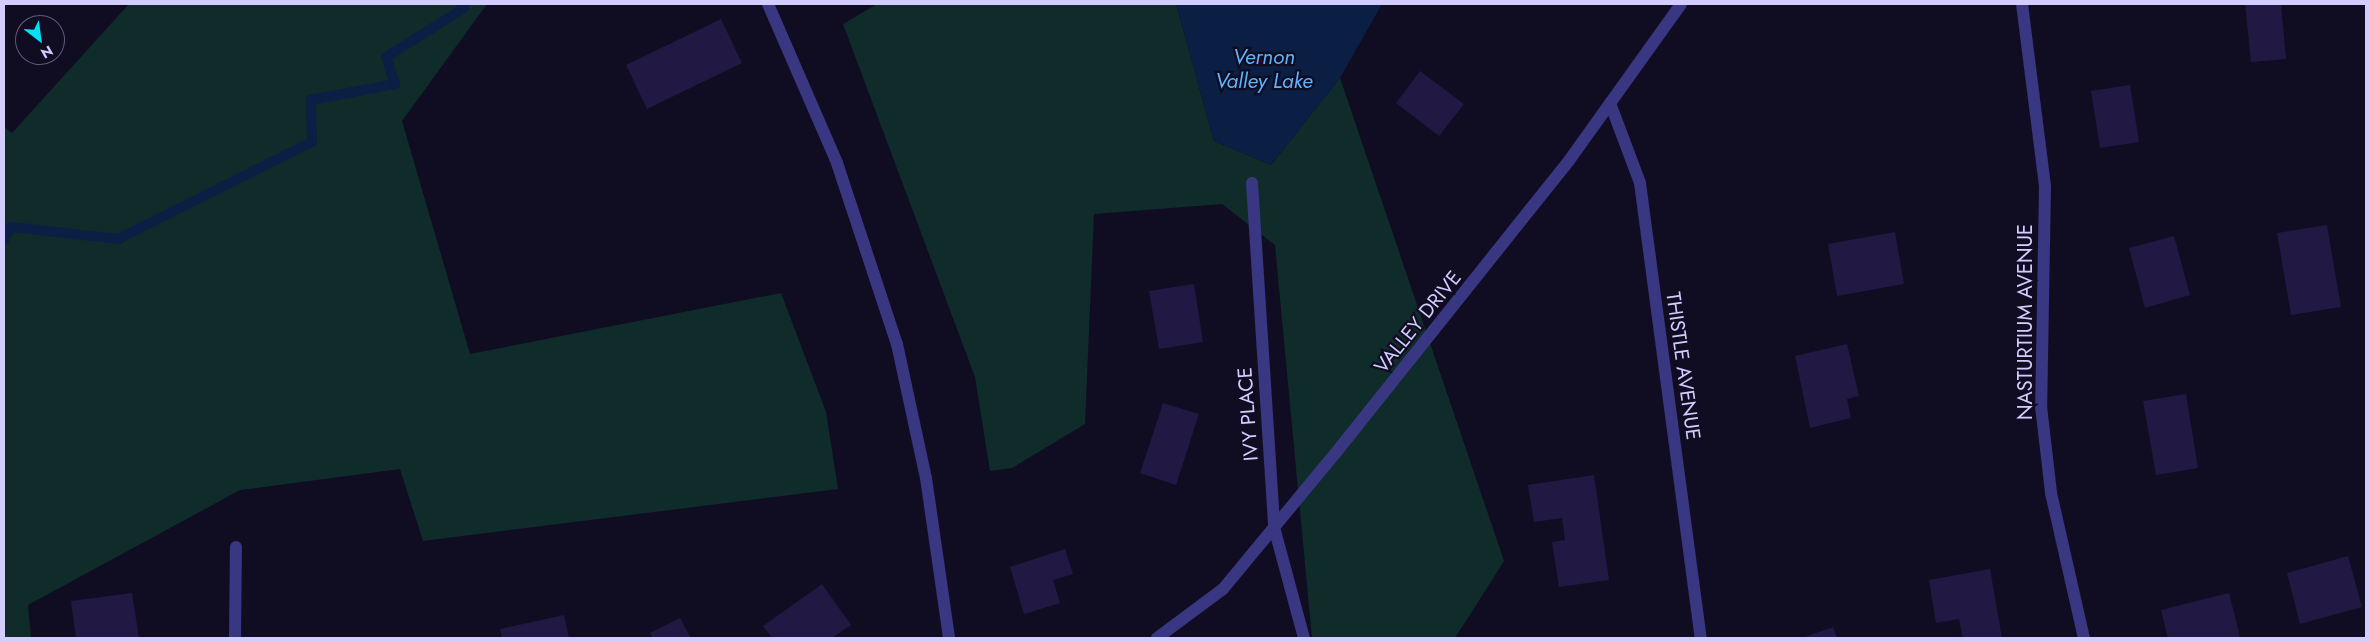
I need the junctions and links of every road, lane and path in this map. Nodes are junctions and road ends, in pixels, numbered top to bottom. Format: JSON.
{"nodes":[{"id":1,"x":768,"y":4,"type":"edge"},
{"id":2,"x":1681,"y":4,"type":"edge"},
{"id":3,"x":2022,"y":4,"type":"edge"},
{"id":4,"x":1610,"y":103,"type":"junction"},
{"id":5,"x":1252,"y":183,"type":"dead end"},
{"id":6,"x":1274,"y":527,"type":"junction"},
{"id":7,"x":236,"y":547,"type":"dead end"},
{"id":8,"x":234,"y":638,"type":"edge"},
{"id":9,"x":949,"y":638,"type":"edge"},
{"id":10,"x":1157,"y":638,"type":"edge"},
{"id":11,"x":1304,"y":638,"type":"edge"},
{"id":12,"x":1702,"y":638,"type":"edge"},
{"id":13,"x":2084,"y":638,"type":"edge"}],
"edges":[{"from":1,"to":9,"type":"street"},
{"from":2,"to":4,"type":"street","name":"VALLEY DRIVE"},
{"from":3,"to":13,"type":"street","name":"NASTURTIUM AVENUE"},
{"from":4,"to":6,"type":"street","name":"VALLEY DRIVE"},
{"from":4,"to":12,"type":"street","name":"THISTLE AVENUE"},
{"from":5,"to":6,"type":"street","name":"IVY PLACE"},
{"from":6,"to":10,"type":"street","name":"VALLEY DRIVE"},
{"from":6,"to":11,"type":"street","name":"IVY PLACE"},
{"from":7,"to":8,"type":"street"}]}
